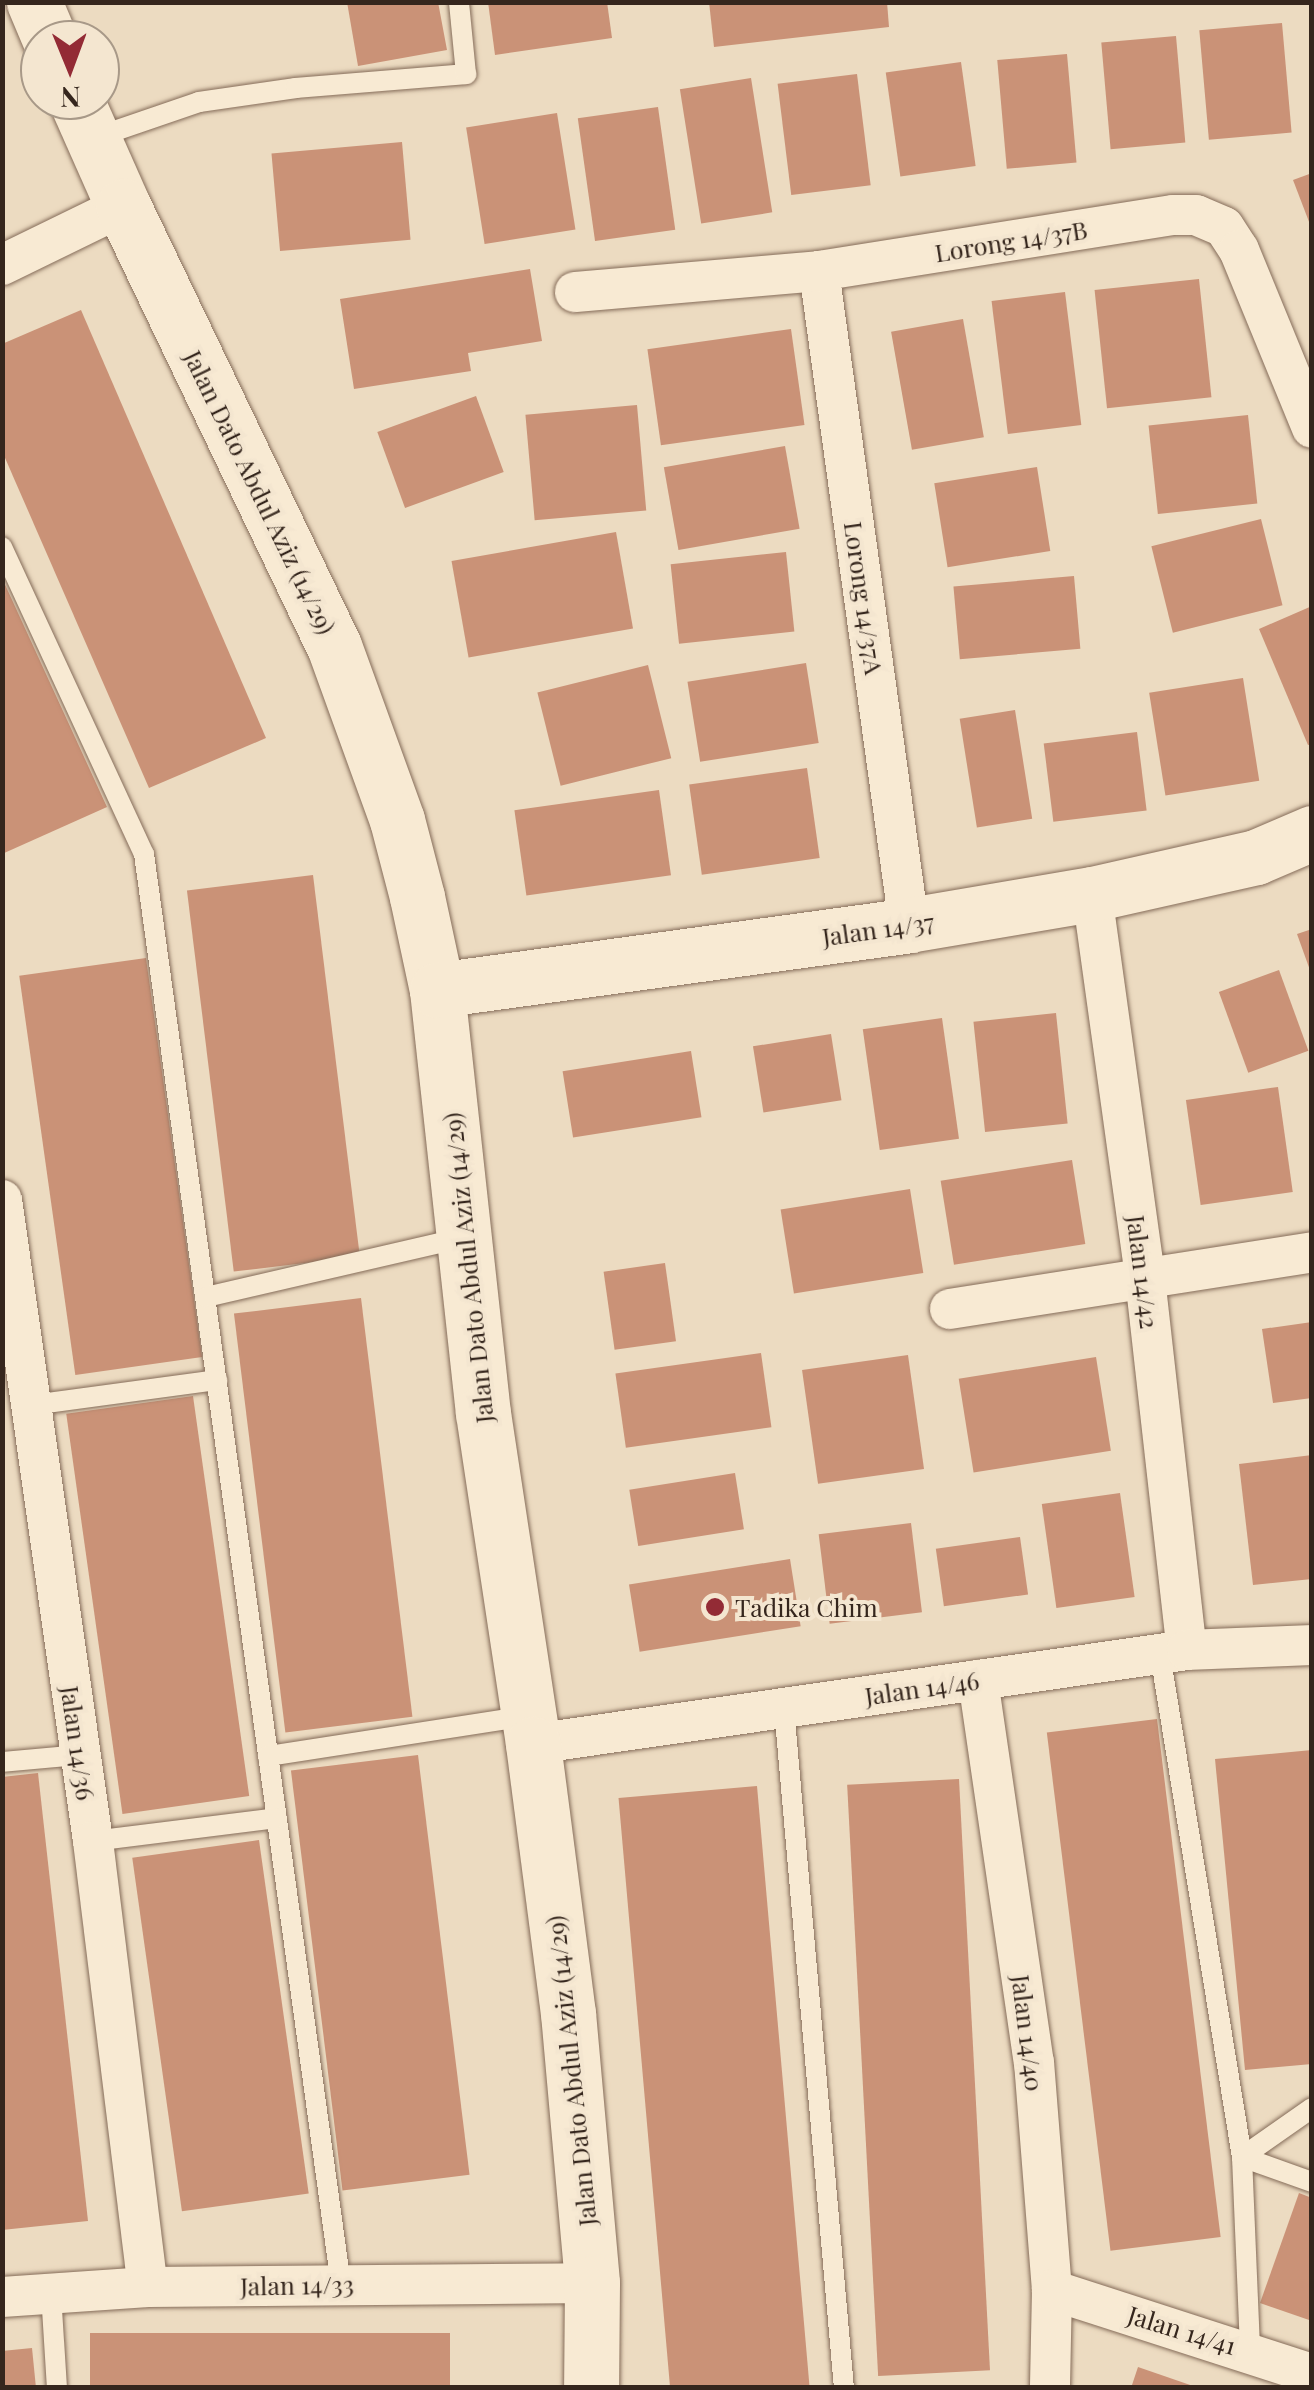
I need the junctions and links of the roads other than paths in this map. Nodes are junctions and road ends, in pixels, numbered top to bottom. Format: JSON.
{"nodes":[{"id":1,"x":459,"y":2,"type":"edge"},
{"id":2,"x":120,"y":114,"type":"edge"},
{"id":3,"x":85,"y":120,"type":"edge"},
{"id":4,"x":122,"y":206,"type":"junction"},
{"id":5,"x":2,"y":265,"type":"edge"},
{"id":6,"x":819,"y":271,"type":"junction"},
{"id":7,"x":575,"y":292,"type":"dead end"},
{"id":8,"x":1312,"y":428,"type":"edge"},
{"id":9,"x":2,"y":547,"type":"edge"},
{"id":10,"x":1312,"y":834,"type":"edge"},
{"id":11,"x":1092,"y":894,"type":"junction"},
{"id":12,"x":909,"y":925,"type":"junction"},
{"id":13,"x":437,"y":990,"type":"junction"},
{"id":14,"x":2,"y":1200,"type":"edge"},
{"id":15,"x":465,"y":1238,"type":"junction"},
{"id":16,"x":1312,"y":1252,"type":"edge"},
{"id":17,"x":1145,"y":1278,"type":"junction"},
{"id":18,"x":206,"y":1297,"type":"junction"},
{"id":19,"x":950,"y":1309,"type":"dead end"},
{"id":20,"x":217,"y":1380,"type":"junction"},
{"id":21,"x":32,"y":1405,"type":"junction"},
{"id":22,"x":1312,"y":1646,"type":"edge"},
{"id":23,"x":1173,"y":1652,"type":"junction"},
{"id":24,"x":978,"y":1680,"type":"junction"},
{"id":25,"x":784,"y":1708,"type":"junction"},
{"id":26,"x":531,"y":1730,"type":"junction"},
{"id":27,"x":79,"y":1754,"type":"junction"},
{"id":28,"x":268,"y":1756,"type":"junction"},
{"id":29,"x":2,"y":1762,"type":"edge"},
{"id":30,"x":276,"y":1818,"type":"junction"},
{"id":31,"x":93,"y":1841,"type":"junction"},
{"id":32,"x":1312,"y":2108,"type":"edge"},
{"id":33,"x":1242,"y":2157,"type":"junction"},
{"id":34,"x":1312,"y":2182,"type":"edge"},
{"id":35,"x":592,"y":2283,"type":"junction"},
{"id":36,"x":341,"y":2285,"type":"junction"},
{"id":37,"x":148,"y":2288,"type":"junction"},
{"id":38,"x":1052,"y":2290,"type":"junction"},
{"id":39,"x":51,"y":2293,"type":"junction"},
{"id":40,"x":2,"y":2296,"type":"edge"},
{"id":41,"x":1250,"y":2352,"type":"junction"},
{"id":42,"x":1312,"y":2374,"type":"edge"},
{"id":43,"x":57,"y":2388,"type":"edge"},
{"id":44,"x":590,"y":2388,"type":"edge"},
{"id":45,"x":844,"y":2388,"type":"edge"},
{"id":46,"x":1050,"y":2388,"type":"edge"}],
"edges":[{"from":1,"to":2,"type":"lane"},
{"from":3,"to":4,"type":"street","name":"Jalan Dato Abdul Aziz (14/29)"},
{"from":4,"to":5,"type":"street"},
{"from":4,"to":13,"type":"street","name":"Jalan Dato Abdul Aziz (14/29)"},
{"from":6,"to":7,"type":"street","name":"Lorong 14/37B"},
{"from":6,"to":8,"type":"street","name":"Lorong 14/37B"},
{"from":6,"to":12,"type":"street","name":"Lorong 14/37A"},
{"from":9,"to":18,"type":"lane"},
{"from":10,"to":11,"type":"street","name":"Jalan 14/37"},
{"from":11,"to":12,"type":"street","name":"Jalan 14/37"},
{"from":11,"to":17,"type":"street","name":"Jalan 14/42"},
{"from":12,"to":13,"type":"street","name":"Jalan 14/37"},
{"from":13,"to":15,"type":"street","name":"Jalan Dato Abdul Aziz (14/29)"},
{"from":14,"to":21,"type":"street","name":"Jalan 14/36"},
{"from":15,"to":18,"type":"lane"},
{"from":15,"to":26,"type":"street","name":"Jalan Dato Abdul Aziz (14/29)"},
{"from":16,"to":17,"type":"street"},
{"from":17,"to":19,"type":"street"},
{"from":17,"to":23,"type":"street","name":"Jalan 14/42"},
{"from":18,"to":20,"type":"lane"},
{"from":20,"to":21,"type":"lane"},
{"from":20,"to":28,"type":"lane"},
{"from":21,"to":27,"type":"street","name":"Jalan 14/36"},
{"from":22,"to":23,"type":"street","name":"Jalan 14/46"},
{"from":23,"to":24,"type":"street","name":"Jalan 14/46"},
{"from":23,"to":33,"type":"lane"},
{"from":24,"to":25,"type":"street","name":"Jalan 14/46"},
{"from":24,"to":38,"type":"street","name":"Jalan 14/40"},
{"from":25,"to":26,"type":"street","name":"Jalan 14/46"},
{"from":25,"to":45,"type":"lane"},
{"from":26,"to":28,"type":"lane"},
{"from":26,"to":35,"type":"street","name":"Jalan Dato Abdul Aziz (14/29)"},
{"from":27,"to":29,"type":"lane"},
{"from":27,"to":31,"type":"street","name":"Jalan 14/36"},
{"from":28,"to":30,"type":"lane"},
{"from":30,"to":31,"type":"lane"},
{"from":30,"to":36,"type":"lane"},
{"from":31,"to":37,"type":"street","name":"Jalan 14/36"},
{"from":32,"to":33,"type":"lane"},
{"from":33,"to":34,"type":"lane"},
{"from":33,"to":41,"type":"lane"},
{"from":35,"to":36,"type":"street","name":"Jalan 14/33"},
{"from":35,"to":44,"type":"street","name":"Jalan Dato Abdul Aziz (14/29)"},
{"from":36,"to":37,"type":"street","name":"Jalan 14/33"},
{"from":37,"to":39,"type":"street","name":"Jalan 14/33"},
{"from":38,"to":41,"type":"street","name":"Jalan 14/41"},
{"from":38,"to":46,"type":"street","name":"Jalan 14/40"},
{"from":39,"to":40,"type":"street","name":"Jalan 14/33"},
{"from":39,"to":43,"type":"lane"},
{"from":41,"to":42,"type":"street","name":"Jalan 14/41"}]}
